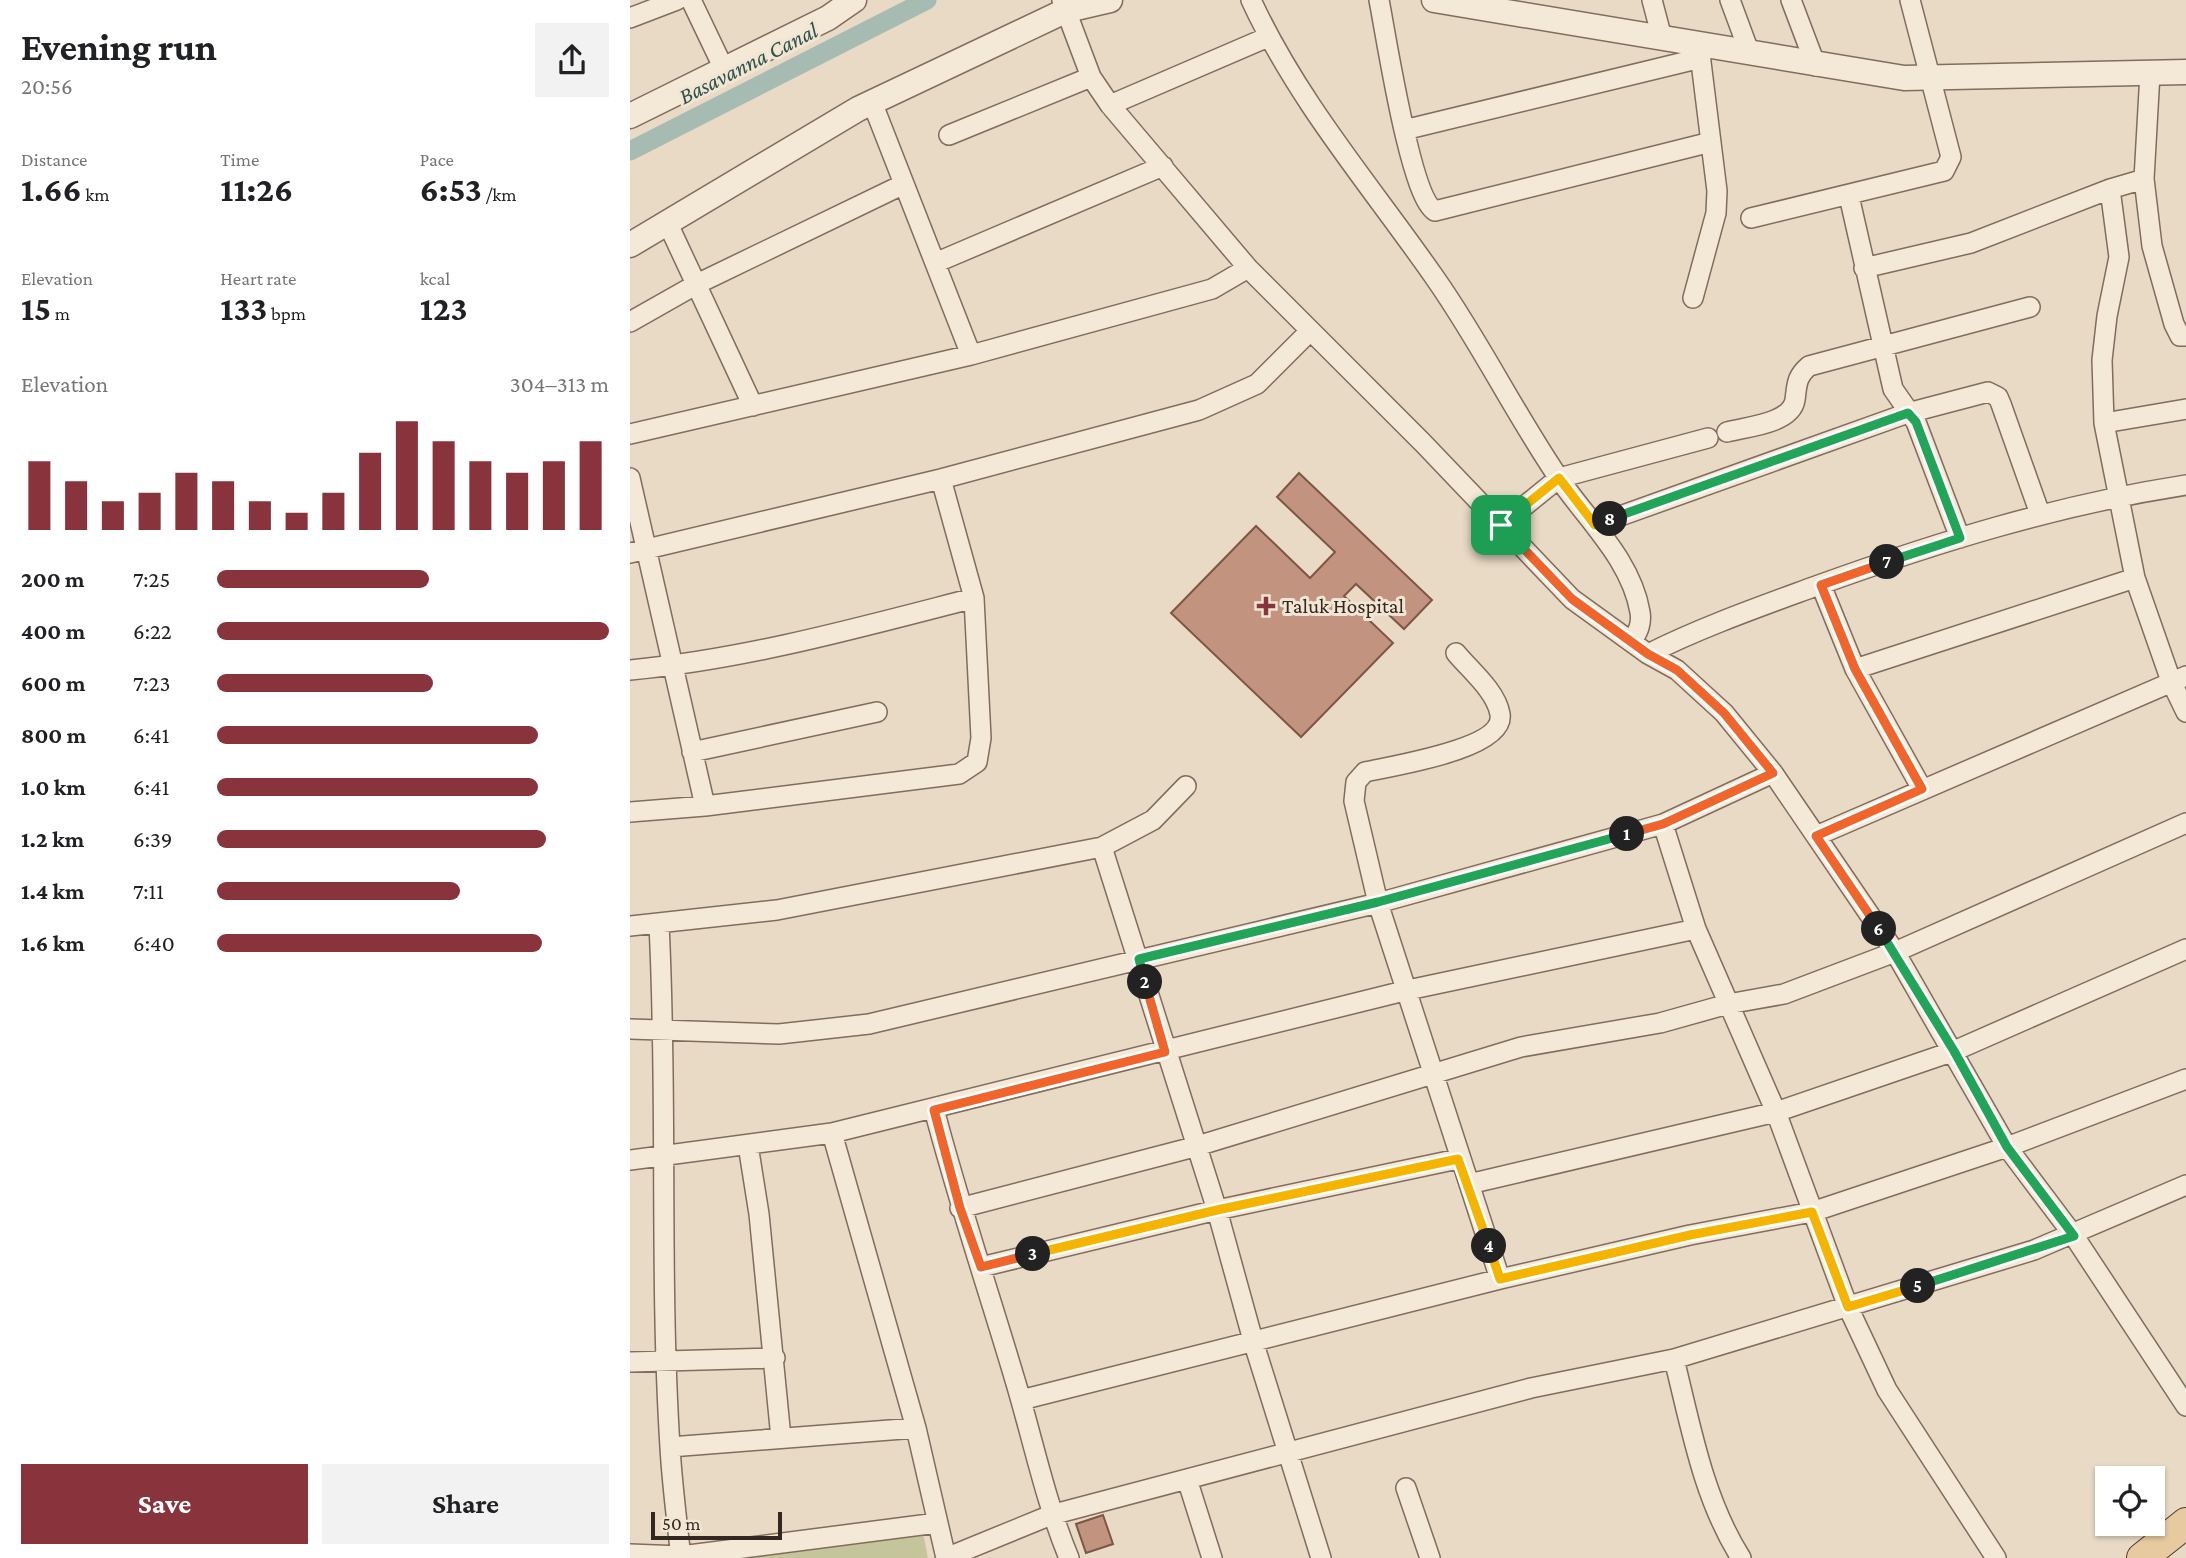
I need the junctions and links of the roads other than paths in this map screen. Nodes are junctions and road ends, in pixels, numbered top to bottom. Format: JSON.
{"nodes":[{"id":1,"x":677,"y":0,"type":"edge"},
{"id":2,"x":691,"y":0,"type":"edge"},
{"id":3,"x":854,"y":0,"type":"edge"},
{"id":4,"x":1110,"y":0,"type":"edge"},
{"id":5,"x":1251,"y":0,"type":"edge"},
{"id":6,"x":1379,"y":0,"type":"edge"},
{"id":7,"x":1440,"y":0,"type":"edge"},
{"id":8,"x":1652,"y":0,"type":"edge"},
{"id":9,"x":1730,"y":0,"type":"edge"},
{"id":10,"x":1791,"y":0,"type":"edge"},
{"id":11,"x":1910,"y":0,"type":"edge"},
{"id":12,"x":1065,"y":5,"type":"edge"},
{"id":13,"x":1511,"y":6,"type":"edge"},
{"id":14,"x":630,"y":18,"type":"edge"},
{"id":15,"x":1268,"y":37,"type":"junction"},
{"id":16,"x":1662,"y":38,"type":"junction"},
{"id":17,"x":1700,"y":52,"type":"junction"},
{"id":18,"x":1750,"y":54,"type":"junction"},
{"id":19,"x":1816,"y":66,"type":"junction"},
{"id":20,"x":724,"y":69,"type":"junction"},
{"id":21,"x":2186,"y":72,"type":"edge"},
{"id":22,"x":2150,"y":73,"type":"junction"},
{"id":23,"x":1091,"y":78,"type":"junction"},
{"id":24,"x":1930,"y":80,"type":"junction"},
{"id":25,"x":873,"y":102,"type":"junction"},
{"id":26,"x":1110,"y":105,"type":"junction"},
{"id":27,"x":630,"y":116,"type":"edge"},
{"id":28,"x":1404,"y":130,"type":"junction"},
{"id":29,"x":949,"y":135,"type":"dead end"},
{"id":30,"x":1712,"y":142,"type":"junction"},
{"id":31,"x":1163,"y":166,"type":"junction"},
{"id":32,"x":2144,"y":179,"type":"junction"},
{"id":33,"x":904,"y":184,"type":"junction"},
{"id":34,"x":2109,"y":189,"type":"junction"},
{"id":35,"x":1849,"y":196,"type":"junction"},
{"id":36,"x":1751,"y":218,"type":"dead end"},
{"id":37,"x":668,"y":224,"type":"junction"},
{"id":38,"x":630,"y":245,"type":"edge"},
{"id":39,"x":935,"y":263,"type":"junction"},
{"id":40,"x":1248,"y":268,"type":"junction"},
{"id":41,"x":1864,"y":268,"type":"junction"},
{"id":42,"x":697,"y":284,"type":"junction"},
{"id":43,"x":1693,"y":298,"type":"dead end"},
{"id":44,"x":2030,"y":307,"type":"dead end"},
{"id":45,"x":630,"y":322,"type":"edge"},
{"id":46,"x":1309,"y":332,"type":"junction"},
{"id":47,"x":2186,"y":337,"type":"edge"},
{"id":48,"x":1883,"y":346,"type":"junction"},
{"id":49,"x":971,"y":355,"type":"junction"},
{"id":50,"x":753,"y":406,"type":"junction"},
{"id":51,"x":1908,"y":413,"type":"junction"},
{"id":52,"x":2185,"y":413,"type":"edge"},
{"id":53,"x":2104,"y":423,"type":"junction"},
{"id":54,"x":1727,"y":432,"type":"dead end"},
{"id":55,"x":630,"y":434,"type":"edge"},
{"id":56,"x":1708,"y":438,"type":"dead end"},
{"id":57,"x":630,"y":478,"type":"edge"},
{"id":58,"x":1559,"y":478,"type":"junction"},
{"id":59,"x":941,"y":479,"type":"junction"},
{"id":60,"x":2186,"y":485,"type":"edge"},
{"id":61,"x":2119,"y":495,"type":"junction"},
{"id":62,"x":2040,"y":513,"type":"junction"},
{"id":63,"x":1501,"y":525,"type":"junction"},
{"id":64,"x":1595,"y":525,"type":"junction"},
{"id":65,"x":1960,"y":538,"type":"junction"},
{"id":66,"x":637,"y":551,"type":"edge"},
{"id":67,"x":2135,"y":578,"type":"junction"},
{"id":68,"x":1821,"y":585,"type":"junction"},
{"id":69,"x":974,"y":598,"type":"junction"},
{"id":70,"x":1632,"y":642,"type":"junction"},
{"id":71,"x":1456,"y":653,"type":"dead end"},
{"id":72,"x":1648,"y":654,"type":"junction"},
{"id":73,"x":673,"y":666,"type":"junction"},
{"id":74,"x":1855,"y":669,"type":"junction"},
{"id":75,"x":630,"y":670,"type":"edge"},
{"id":76,"x":2179,"y":679,"type":"edge"},
{"id":77,"x":877,"y":712,"type":"dead end"},
{"id":78,"x":2186,"y":712,"type":"edge"},
{"id":79,"x":692,"y":752,"type":"junction"},
{"id":80,"x":1773,"y":773,"type":"junction"},
{"id":81,"x":1186,"y":786,"type":"dead end"},
{"id":82,"x":1922,"y":789,"type":"junction"},
{"id":83,"x":705,"y":806,"type":"junction"},
{"id":84,"x":630,"y":812,"type":"edge"},
{"id":85,"x":2186,"y":823,"type":"edge"},
{"id":86,"x":1663,"y":824,"type":"junction"},
{"id":87,"x":1816,"y":836,"type":"junction"},
{"id":88,"x":1102,"y":847,"type":"junction"},
{"id":89,"x":1378,"y":902,"type":"junction"},
{"id":90,"x":659,"y":925,"type":"junction"},
{"id":91,"x":630,"y":926,"type":"edge"},
{"id":92,"x":1696,"y":929,"type":"junction"},
{"id":93,"x":2186,"y":949,"type":"edge"},
{"id":94,"x":1895,"y":952,"type":"junction"},
{"id":95,"x":1139,"y":959,"type":"junction"},
{"id":96,"x":1408,"y":990,"type":"junction"},
{"id":97,"x":1728,"y":1004,"type":"junction"},
{"id":98,"x":630,"y":1029,"type":"edge"},
{"id":99,"x":664,"y":1030,"type":"junction"},
{"id":100,"x":1954,"y":1051,"type":"junction"},
{"id":101,"x":1165,"y":1052,"type":"junction"},
{"id":102,"x":1434,"y":1075,"type":"junction"},
{"id":103,"x":2186,"y":1079,"type":"edge"},
{"id":104,"x":934,"y":1110,"type":"junction"},
{"id":105,"x":1776,"y":1112,"type":"junction"},
{"id":106,"x":832,"y":1133,"type":"junction"},
{"id":107,"x":748,"y":1144,"type":"junction"},
{"id":108,"x":1194,"y":1147,"type":"junction"},
{"id":109,"x":2007,"y":1147,"type":"junction"},
{"id":110,"x":664,"y":1157,"type":"junction"},
{"id":111,"x":1458,"y":1159,"type":"junction"},
{"id":112,"x":630,"y":1160,"type":"edge"},
{"id":113,"x":1469,"y":1184,"type":"junction"},
{"id":114,"x":2186,"y":1185,"type":"edge"},
{"id":115,"x":960,"y":1208,"type":"junction"},
{"id":116,"x":1217,"y":1210,"type":"junction"},
{"id":117,"x":1812,"y":1212,"type":"junction"},
{"id":118,"x":2074,"y":1236,"type":"junction"},
{"id":119,"x":981,"y":1267,"type":"junction"},
{"id":120,"x":1500,"y":1279,"type":"junction"},
{"id":121,"x":1848,"y":1307,"type":"junction"},
{"id":122,"x":1254,"y":1344,"type":"junction"},
{"id":123,"x":775,"y":1358,"type":"junction"},
{"id":124,"x":1674,"y":1359,"type":"junction"},
{"id":125,"x":630,"y":1363,"type":"edge"},
{"id":126,"x":667,"y":1363,"type":"junction"},
{"id":127,"x":1021,"y":1400,"type":"junction"},
{"id":128,"x":2186,"y":1406,"type":"edge"},
{"id":129,"x":916,"y":1428,"type":"junction"},
{"id":130,"x":781,"y":1438,"type":"junction"},
{"id":131,"x":670,"y":1447,"type":"junction"},
{"id":132,"x":1288,"y":1454,"type":"junction"},
{"id":133,"x":1187,"y":1479,"type":"junction"},
{"id":134,"x":1406,"y":1488,"type":"dead end"},
{"id":135,"x":1051,"y":1515,"type":"junction"},
{"id":136,"x":937,"y":1523,"type":"junction"},
{"id":137,"x":2186,"y":1523,"type":"edge"},
{"id":138,"x":630,"y":1554,"type":"edge"},
{"id":139,"x":681,"y":1557,"type":"edge"},
{"id":140,"x":946,"y":1558,"type":"edge"},
{"id":141,"x":1069,"y":1558,"type":"edge"},
{"id":142,"x":1212,"y":1558,"type":"edge"},
{"id":143,"x":1321,"y":1558,"type":"edge"},
{"id":144,"x":1430,"y":1558,"type":"edge"},
{"id":145,"x":1741,"y":1558,"type":"edge"},
{"id":146,"x":1996,"y":1558,"type":"edge"},
{"id":147,"x":2142,"y":1558,"type":"edge"}],
"edges":[{"from":1,"to":14,"type":"street"},
{"from":2,"to":20,"type":"street"},
{"from":3,"to":20,"type":"street"},
{"from":4,"to":12,"type":"street"},
{"from":5,"to":15,"type":"street"},
{"from":6,"to":28,"type":"street"},
{"from":7,"to":13,"type":"street"},
{"from":8,"to":16,"type":"street"},
{"from":9,"to":18,"type":"street"},
{"from":10,"to":19,"type":"street"},
{"from":11,"to":24,"type":"street"},
{"from":12,"to":23,"type":"street"},
{"from":12,"to":25,"type":"street"},
{"from":13,"to":16,"type":"street"},
{"from":15,"to":26,"type":"street"},
{"from":15,"to":58,"type":"street"},
{"from":16,"to":17,"type":"street"},
{"from":17,"to":18,"type":"street"},
{"from":17,"to":28,"type":"street"},
{"from":17,"to":30,"type":"street"},
{"from":18,"to":19,"type":"street"},
{"from":19,"to":24,"type":"street"},
{"from":20,"to":27,"type":"street"},
{"from":21,"to":22,"type":"street"},
{"from":22,"to":24,"type":"street"},
{"from":22,"to":32,"type":"street"},
{"from":23,"to":26,"type":"street"},
{"from":23,"to":29,"type":"street"},
{"from":24,"to":35,"type":"street"},
{"from":25,"to":33,"type":"street"},
{"from":25,"to":37,"type":"street"},
{"from":26,"to":31,"type":"street"},
{"from":28,"to":30,"type":"street"},
{"from":30,"to":43,"type":"street"},
{"from":31,"to":39,"type":"street"},
{"from":31,"to":40,"type":"street"},
{"from":32,"to":34,"type":"street"},
{"from":32,"to":47,"type":"street"},
{"from":33,"to":39,"type":"street"},
{"from":33,"to":42,"type":"street"},
{"from":34,"to":41,"type":"street"},
{"from":34,"to":53,"type":"street"},
{"from":35,"to":36,"type":"street"},
{"from":35,"to":41,"type":"street"},
{"from":37,"to":38,"type":"street"},
{"from":37,"to":42,"type":"street"},
{"from":39,"to":49,"type":"street"},
{"from":40,"to":46,"type":"street"},
{"from":40,"to":49,"type":"street"},
{"from":41,"to":48,"type":"street"},
{"from":42,"to":45,"type":"street"},
{"from":42,"to":50,"type":"street"},
{"from":44,"to":48,"type":"street"},
{"from":46,"to":59,"type":"street"},
{"from":46,"to":63,"type":"street"},
{"from":48,"to":51,"type":"street"},
{"from":48,"to":54,"type":"street"},
{"from":49,"to":50,"type":"street"},
{"from":50,"to":55,"type":"street"},
{"from":51,"to":62,"type":"street"},
{"from":51,"to":64,"type":"street"},
{"from":51,"to":65,"type":"street"},
{"from":52,"to":53,"type":"street"},
{"from":53,"to":61,"type":"street"},
{"from":56,"to":58,"type":"street"},
{"from":57,"to":66,"type":"street"},
{"from":58,"to":63,"type":"street"},
{"from":58,"to":64,"type":"street"},
{"from":59,"to":66,"type":"street"},
{"from":59,"to":69,"type":"street"},
{"from":60,"to":61,"type":"street"},
{"from":61,"to":62,"type":"street"},
{"from":61,"to":67,"type":"street"},
{"from":62,"to":65,"type":"street"},
{"from":63,"to":70,"type":"street"},
{"from":64,"to":70,"type":"street"},
{"from":65,"to":68,"type":"street"},
{"from":66,"to":73,"type":"street"},
{"from":67,"to":74,"type":"street"},
{"from":67,"to":76,"type":"street"},
{"from":68,"to":72,"type":"street"},
{"from":68,"to":74,"type":"street"},
{"from":69,"to":73,"type":"street"},
{"from":69,"to":83,"type":"street"},
{"from":70,"to":72,"type":"street"},
{"from":71,"to":89,"type":"street"},
{"from":72,"to":80,"type":"street"},
{"from":73,"to":75,"type":"street"},
{"from":73,"to":79,"type":"street"},
{"from":74,"to":82,"type":"street"},
{"from":76,"to":78,"type":"street"},
{"from":76,"to":82,"type":"street"},
{"from":77,"to":79,"type":"street"},
{"from":79,"to":83,"type":"street"},
{"from":80,"to":86,"type":"street"},
{"from":80,"to":87,"type":"street"},
{"from":81,"to":88,"type":"street"},
{"from":82,"to":87,"type":"street"},
{"from":83,"to":84,"type":"street"},
{"from":85,"to":94,"type":"street"},
{"from":86,"to":89,"type":"street"},
{"from":86,"to":92,"type":"street"},
{"from":87,"to":94,"type":"street"},
{"from":88,"to":90,"type":"street"},
{"from":88,"to":95,"type":"street"},
{"from":89,"to":95,"type":"street"},
{"from":89,"to":96,"type":"street"},
{"from":90,"to":91,"type":"street"},
{"from":90,"to":99,"type":"street"},
{"from":92,"to":96,"type":"street"},
{"from":92,"to":97,"type":"street"},
{"from":93,"to":100,"type":"street"},
{"from":94,"to":97,"type":"street"},
{"from":94,"to":100,"type":"street"},
{"from":95,"to":99,"type":"street"},
{"from":95,"to":101,"type":"street"},
{"from":96,"to":101,"type":"street"},
{"from":96,"to":102,"type":"street"},
{"from":97,"to":102,"type":"street"},
{"from":97,"to":105,"type":"street"},
{"from":98,"to":99,"type":"street"},
{"from":99,"to":110,"type":"street"},
{"from":100,"to":105,"type":"street"},
{"from":100,"to":109,"type":"street"},
{"from":101,"to":104,"type":"street"},
{"from":101,"to":108,"type":"street"},
{"from":102,"to":108,"type":"street"},
{"from":102,"to":111,"type":"street"},
{"from":103,"to":109,"type":"street"},
{"from":104,"to":106,"type":"street"},
{"from":104,"to":115,"type":"street"},
{"from":105,"to":113,"type":"street"},
{"from":105,"to":117,"type":"street"},
{"from":106,"to":107,"type":"street"},
{"from":106,"to":129,"type":"street"},
{"from":107,"to":110,"type":"street"},
{"from":107,"to":123,"type":"street"},
{"from":108,"to":115,"type":"street"},
{"from":108,"to":116,"type":"street"},
{"from":109,"to":117,"type":"street"},
{"from":109,"to":118,"type":"street"},
{"from":110,"to":112,"type":"street"},
{"from":110,"to":126,"type":"street"},
{"from":111,"to":113,"type":"street"},
{"from":111,"to":116,"type":"street"},
{"from":113,"to":120,"type":"street"},
{"from":114,"to":118,"type":"street"},
{"from":115,"to":119,"type":"street"},
{"from":116,"to":119,"type":"street"},
{"from":116,"to":122,"type":"street"},
{"from":117,"to":120,"type":"street"},
{"from":117,"to":121,"type":"street"},
{"from":118,"to":121,"type":"street"},
{"from":118,"to":128,"type":"street"},
{"from":119,"to":127,"type":"street"},
{"from":120,"to":122,"type":"street"},
{"from":121,"to":124,"type":"street"},
{"from":121,"to":146,"type":"street"},
{"from":122,"to":127,"type":"street"},
{"from":122,"to":132,"type":"street"},
{"from":123,"to":126,"type":"street"},
{"from":123,"to":130,"type":"street"},
{"from":124,"to":132,"type":"street"},
{"from":124,"to":145,"type":"street"},
{"from":125,"to":126,"type":"street"},
{"from":126,"to":131,"type":"street"},
{"from":127,"to":135,"type":"street"},
{"from":129,"to":130,"type":"street"},
{"from":129,"to":136,"type":"street"},
{"from":130,"to":131,"type":"street"},
{"from":131,"to":139,"type":"street"},
{"from":132,"to":133,"type":"street"},
{"from":132,"to":143,"type":"street"},
{"from":133,"to":135,"type":"street"},
{"from":133,"to":142,"type":"street"},
{"from":134,"to":144,"type":"street"},
{"from":135,"to":140,"type":"street"},
{"from":135,"to":141,"type":"street"},
{"from":136,"to":139,"type":"street"},
{"from":136,"to":140,"type":"street"},
{"from":137,"to":147,"type":"main road"},
{"from":138,"to":139,"type":"street"}]}
